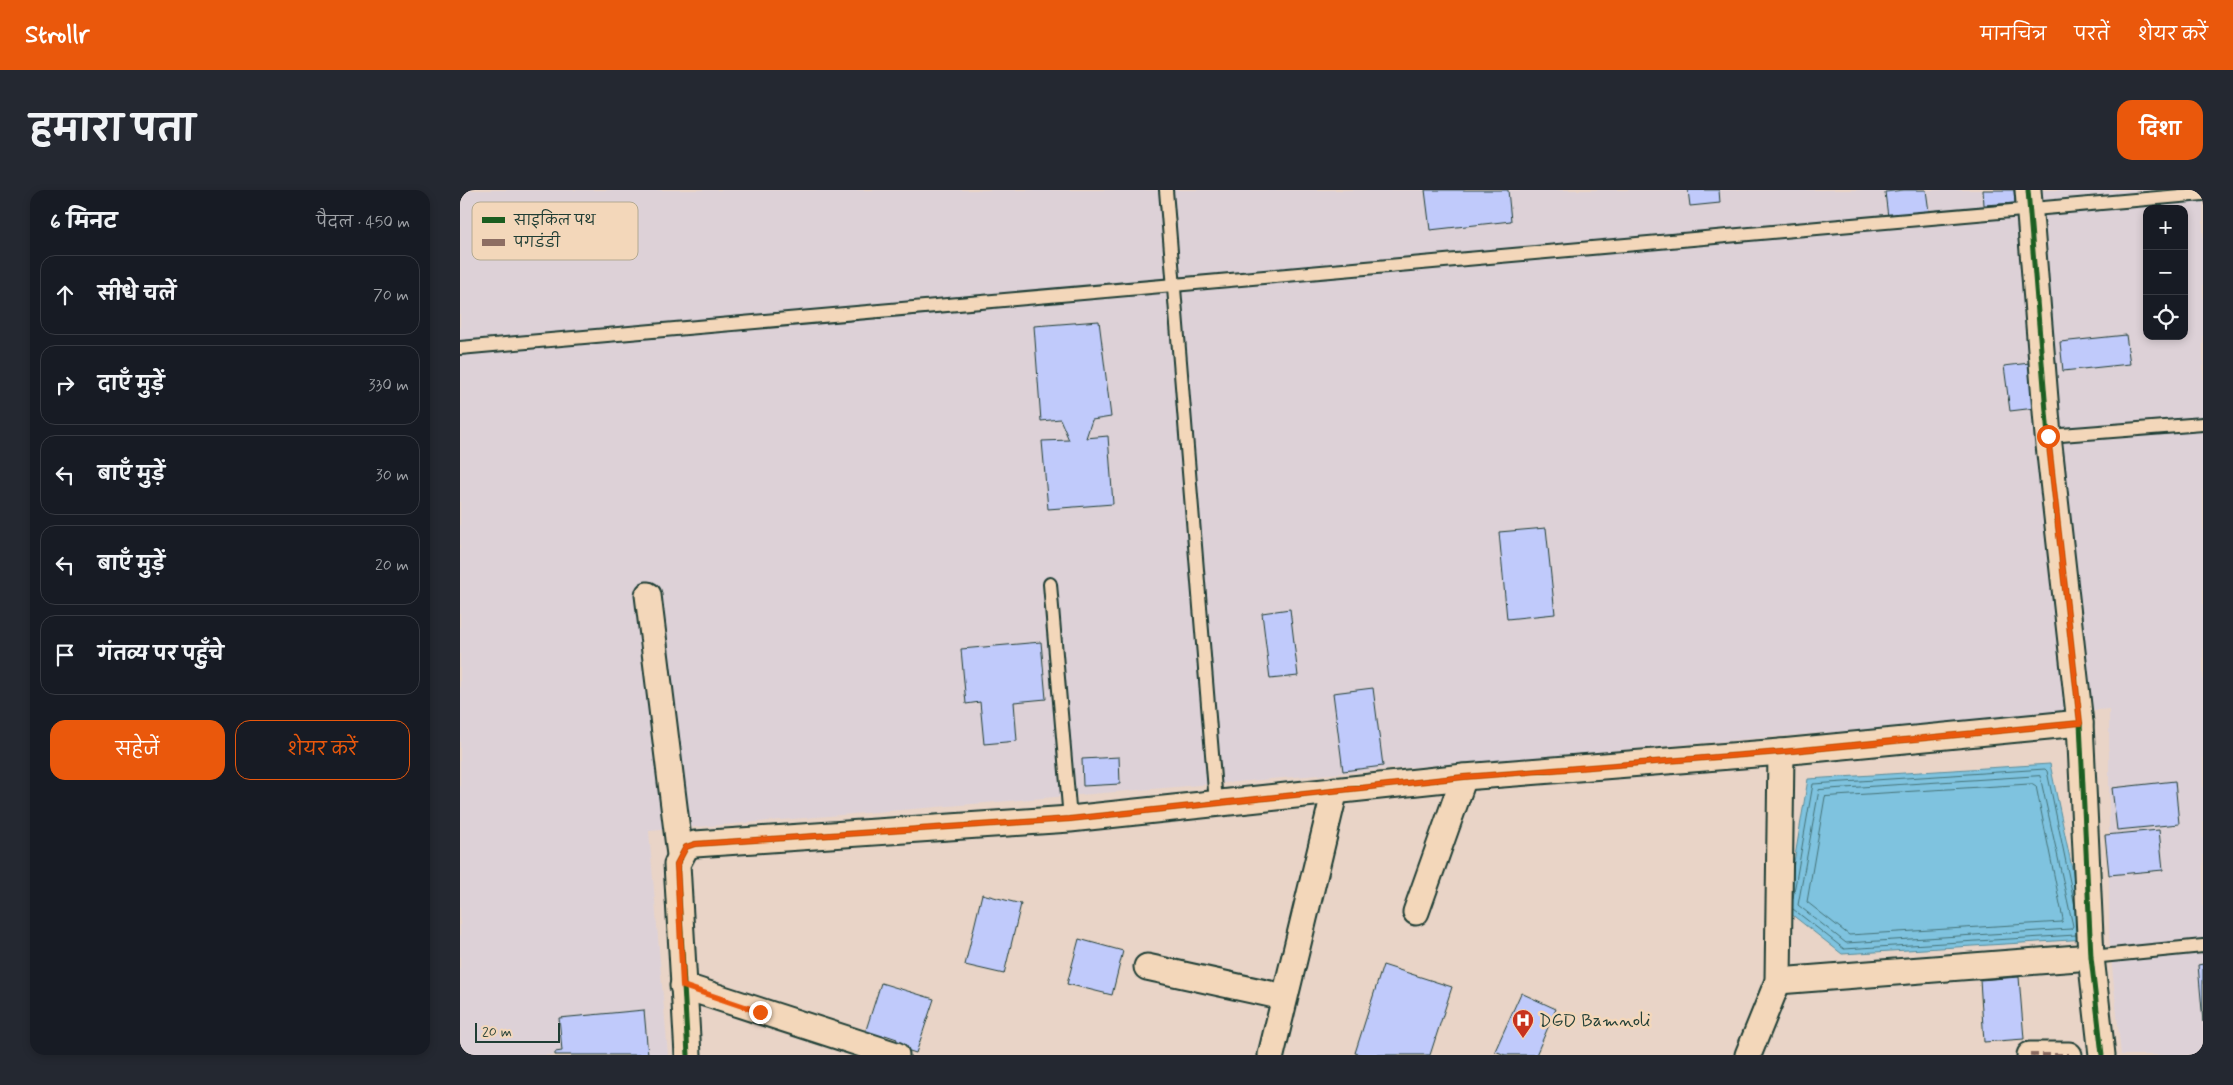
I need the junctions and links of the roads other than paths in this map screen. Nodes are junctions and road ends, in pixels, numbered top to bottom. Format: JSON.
{"nodes":[{"id":1,"x":1166,"y":190,"type":"edge"},
{"id":2,"x":2203,"y":194,"type":"edge"},
{"id":3,"x":2029,"y":200,"type":"edge"},
{"id":4,"x":1175,"y":284,"type":"junction"},
{"id":5,"x":460,"y":348,"type":"edge"},
{"id":6,"x":2203,"y":424,"type":"edge"},
{"id":7,"x":2048,"y":436,"type":"junction"},
{"id":8,"x":1050,"y":584,"type":"dead end"},
{"id":9,"x":648,"y":595,"type":"dead end"},
{"id":10,"x":2080,"y":723,"type":"junction"},
{"id":11,"x":1781,"y":752,"type":"junction"},
{"id":12,"x":1464,"y":777,"type":"junction"},
{"id":13,"x":1335,"y":790,"type":"junction"},
{"id":14,"x":1216,"y":803,"type":"junction"},
{"id":15,"x":1070,"y":819,"type":"junction"},
{"id":16,"x":680,"y":855,"type":"junction"},
{"id":17,"x":1416,"y":912,"type":"dead end"},
{"id":18,"x":2203,"y":946,"type":"edge"},
{"id":19,"x":2091,"y":957,"type":"junction"},
{"id":20,"x":1147,"y":966,"type":"dead end"},
{"id":21,"x":1778,"y":981,"type":"junction"},
{"id":22,"x":683,"y":986,"type":"junction"},
{"id":23,"x":1284,"y":997,"type":"junction"},
{"id":24,"x":688,"y":1055,"type":"edge"},
{"id":25,"x":896,"y":1055,"type":"edge"},
{"id":26,"x":1271,"y":1055,"type":"edge"},
{"id":27,"x":1748,"y":1055,"type":"edge"},
{"id":28,"x":2030,"y":1055,"type":"edge"},
{"id":29,"x":2069,"y":1055,"type":"edge"},
{"id":30,"x":2102,"y":1055,"type":"edge"}],
"edges":[{"from":1,"to":4,"type":"lane"},
{"from":2,"to":3,"type":"lane"},
{"from":3,"to":4,"type":"lane"},
{"from":3,"to":7,"type":"street"},
{"from":4,"to":5,"type":"lane"},
{"from":4,"to":14,"type":"lane"},
{"from":6,"to":7,"type":"lane"},
{"from":7,"to":10,"type":"street"},
{"from":8,"to":15,"type":"lane"},
{"from":9,"to":16,"type":"street"},
{"from":10,"to":11,"type":"street"},
{"from":10,"to":19,"type":"street"},
{"from":11,"to":12,"type":"street"},
{"from":11,"to":21,"type":"street"},
{"from":12,"to":13,"type":"street"},
{"from":12,"to":17,"type":"street"},
{"from":13,"to":14,"type":"street"},
{"from":13,"to":23,"type":"street"},
{"from":14,"to":15,"type":"street"},
{"from":15,"to":16,"type":"street"},
{"from":16,"to":22,"type":"street"},
{"from":18,"to":19,"type":"lane"},
{"from":19,"to":21,"type":"street"},
{"from":19,"to":30,"type":"street"},
{"from":20,"to":23,"type":"street"},
{"from":21,"to":27,"type":"street"},
{"from":22,"to":24,"type":"street"},
{"from":22,"to":25,"type":"street"},
{"from":23,"to":26,"type":"street"},
{"from":28,"to":29,"type":"street"}]}
